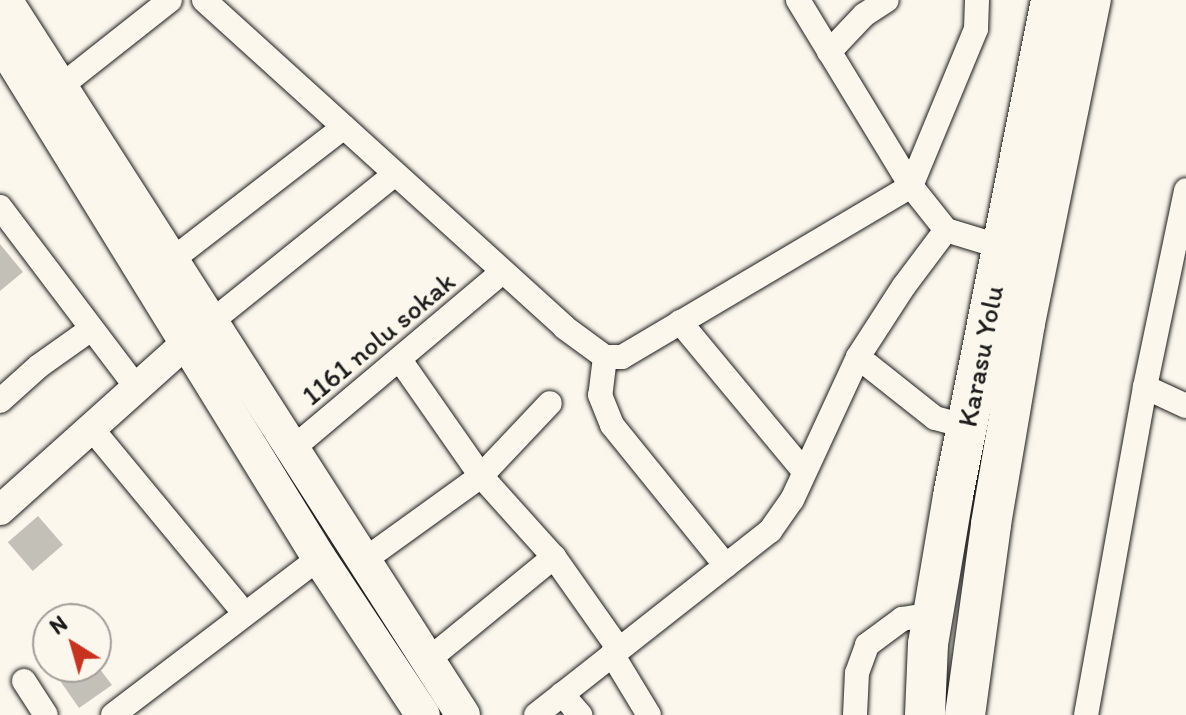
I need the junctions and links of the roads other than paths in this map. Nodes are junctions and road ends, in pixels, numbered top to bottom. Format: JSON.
{"nodes":[{"id":1,"x":5,"y":0,"type":"edge"},
{"id":2,"x":170,"y":0,"type":"edge"},
{"id":3,"x":204,"y":0,"type":"edge"},
{"id":4,"x":798,"y":0,"type":"edge"},
{"id":5,"x":887,"y":0,"type":"edge"},
{"id":6,"x":977,"y":0,"type":"edge"},
{"id":7,"x":1051,"y":0,"type":"edge"},
{"id":8,"x":1091,"y":0,"type":"edge"},
{"id":9,"x":0,"y":40,"type":"edge"},
{"id":10,"x":829,"y":52,"type":"junction"},
{"id":11,"x":60,"y":87,"type":"junction"},
{"id":12,"x":344,"y":127,"type":"junction"},
{"id":13,"x":394,"y":175,"type":"junction"},
{"id":14,"x":911,"y":186,"type":"junction"},
{"id":15,"x":1186,"y":190,"type":"edge"},
{"id":16,"x":0,"y":207,"type":"edge"},
{"id":17,"x":946,"y":230,"type":"junction"},
{"id":18,"x":1002,"y":247,"type":"junction"},
{"id":19,"x":173,"y":259,"type":"junction"},
{"id":20,"x":502,"y":272,"type":"junction"},
{"id":21,"x":680,"y":322,"type":"junction"},
{"id":22,"x":91,"y":329,"type":"junction"},
{"id":23,"x":199,"y":332,"type":"junction"},
{"id":24,"x":605,"y":357,"type":"junction"},
{"id":25,"x":858,"y":357,"type":"junction"},
{"id":26,"x":400,"y":360,"type":"junction"},
{"id":27,"x":1145,"y":387,"type":"junction"},
{"id":28,"x":137,"y":388,"type":"junction"},
{"id":29,"x":0,"y":401,"type":"edge"},
{"id":30,"x":550,"y":403,"type":"dead end"},
{"id":31,"x":1186,"y":406,"type":"edge"},
{"id":32,"x":965,"y":426,"type":"junction"},
{"id":33,"x":92,"y":429,"type":"junction"},
{"id":34,"x":292,"y":449,"type":"junction"},
{"id":35,"x":803,"y":470,"type":"junction"},
{"id":36,"x":481,"y":476,"type":"junction"},
{"id":37,"x":0,"y":510,"type":"edge"},
{"id":38,"x":554,"y":557,"type":"junction"},
{"id":39,"x":319,"y":558,"type":"junction"},
{"id":40,"x":363,"y":561,"type":"junction"},
{"id":41,"x":726,"y":566,"type":"junction"},
{"id":42,"x":244,"y":613,"type":"junction"},
{"id":43,"x":933,"y":614,"type":"junction"},
{"id":44,"x":615,"y":652,"type":"junction"},
{"id":45,"x":428,"y":660,"type":"junction"},
{"id":46,"x":24,"y":681,"type":"dead end"},
{"id":47,"x":562,"y":694,"type":"junction"},
{"id":48,"x":46,"y":715,"type":"edge"},
{"id":49,"x":113,"y":715,"type":"edge"},
{"id":50,"x":423,"y":715,"type":"edge"},
{"id":51,"x":463,"y":715,"type":"edge"},
{"id":52,"x":536,"y":715,"type":"edge"},
{"id":53,"x":580,"y":715,"type":"edge"},
{"id":54,"x":649,"y":715,"type":"edge"},
{"id":55,"x":855,"y":715,"type":"edge"},
{"id":56,"x":925,"y":715,"type":"edge"},
{"id":57,"x":965,"y":715,"type":"edge"},
{"id":58,"x":1086,"y":715,"type":"edge"}],
"edges":[{"from":1,"to":11,"type":"main road"},
{"from":2,"to":11,"type":"street"},
{"from":3,"to":12,"type":"street"},
{"from":4,"to":10,"type":"street"},
{"from":5,"to":10,"type":"street"},
{"from":6,"to":14,"type":"street"},
{"from":7,"to":18,"type":"highway","name":"Karasu Yolu"},
{"from":8,"to":57,"type":"highway"},
{"from":9,"to":23,"type":"main road"},
{"from":10,"to":14,"type":"street"},
{"from":11,"to":19,"type":"main road"},
{"from":12,"to":13,"type":"street"},
{"from":12,"to":19,"type":"street"},
{"from":13,"to":20,"type":"street"},
{"from":13,"to":23,"type":"street"},
{"from":14,"to":17,"type":"street"},
{"from":14,"to":21,"type":"street"},
{"from":15,"to":27,"type":"street"},
{"from":16,"to":22,"type":"street"},
{"from":17,"to":18,"type":"street"},
{"from":17,"to":25,"type":"street"},
{"from":18,"to":32,"type":"highway","name":"Karasu Yolu"},
{"from":19,"to":23,"type":"main road"},
{"from":20,"to":24,"type":"street"},
{"from":20,"to":26,"type":"street","name":"1161 nolu sokak"},
{"from":21,"to":24,"type":"street"},
{"from":21,"to":35,"type":"street"},
{"from":22,"to":28,"type":"street"},
{"from":22,"to":29,"type":"street"},
{"from":23,"to":28,"type":"street"},
{"from":23,"to":34,"type":"main road"},
{"from":23,"to":39,"type":"main road"},
{"from":24,"to":41,"type":"street"},
{"from":25,"to":32,"type":"street"},
{"from":25,"to":35,"type":"street"},
{"from":26,"to":34,"type":"street","name":"1161 nolu sokak"},
{"from":26,"to":36,"type":"street"},
{"from":27,"to":31,"type":"street"},
{"from":27,"to":58,"type":"street"},
{"from":28,"to":33,"type":"street"},
{"from":30,"to":36,"type":"street"},
{"from":32,"to":43,"type":"highway","name":"Karasu Yolu"},
{"from":33,"to":37,"type":"street"},
{"from":33,"to":42,"type":"street"},
{"from":34,"to":40,"type":"main road"},
{"from":35,"to":41,"type":"street"},
{"from":36,"to":38,"type":"street"},
{"from":36,"to":40,"type":"street"},
{"from":38,"to":44,"type":"street"},
{"from":38,"to":45,"type":"street"},
{"from":39,"to":42,"type":"street"},
{"from":39,"to":50,"type":"main road"},
{"from":40,"to":45,"type":"main road"},
{"from":41,"to":44,"type":"street"},
{"from":42,"to":49,"type":"street"},
{"from":43,"to":55,"type":"street"},
{"from":43,"to":56,"type":"highway","name":"Karasu Yolu"},
{"from":44,"to":47,"type":"street"},
{"from":44,"to":54,"type":"street"},
{"from":45,"to":51,"type":"main road"},
{"from":46,"to":48,"type":"street"},
{"from":47,"to":52,"type":"street"},
{"from":47,"to":53,"type":"street"}]}
